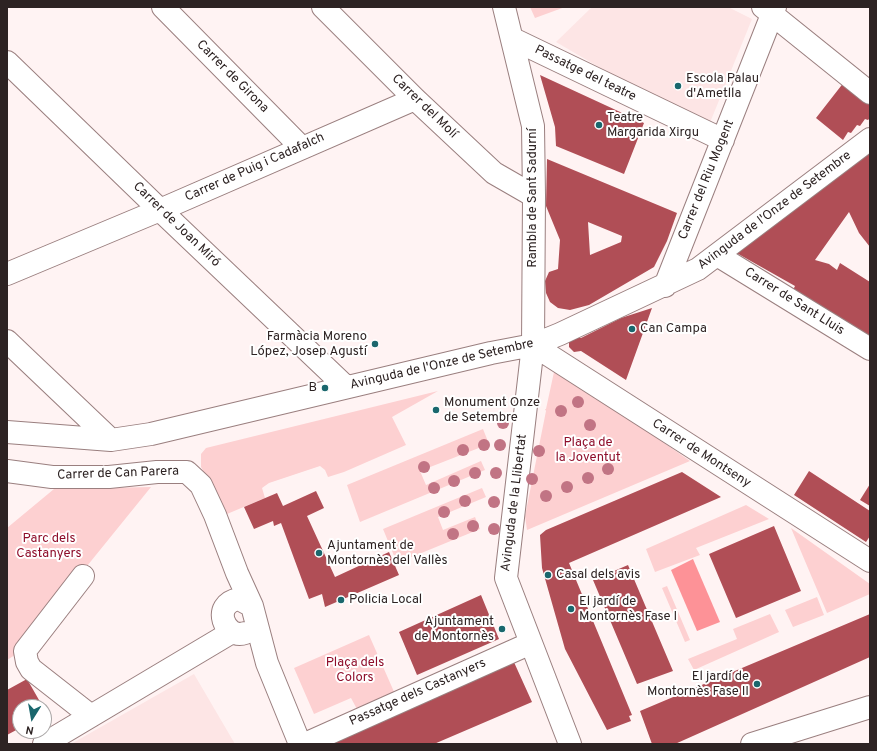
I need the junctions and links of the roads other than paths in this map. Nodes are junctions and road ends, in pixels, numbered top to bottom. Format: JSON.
{"nodes":[{"id":1,"x":163,"y":7,"type":"edge"},
{"id":2,"x":323,"y":7,"type":"edge"},
{"id":3,"x":504,"y":7,"type":"edge"},
{"id":4,"x":770,"y":9,"type":"edge"},
{"id":5,"x":513,"y":39,"type":"junction"},
{"id":6,"x":7,"y":62,"type":"edge"},
{"id":7,"x":870,"y":93,"type":"edge"},
{"id":8,"x":415,"y":99,"type":"junction"},
{"id":9,"x":870,"y":138,"type":"edge"},
{"id":10,"x":723,"y":140,"type":"junction"},
{"id":11,"x":302,"y":148,"type":"junction"},
{"id":12,"x":534,"y":196,"type":"junction"},
{"id":13,"x":160,"y":210,"type":"junction"},
{"id":14,"x":717,"y":255,"type":"junction"},
{"id":15,"x":7,"y":274,"type":"edge"},
{"id":16,"x":665,"y":286,"type":"junction"},
{"id":17,"x":7,"y":341,"type":"edge"},
{"id":18,"x":533,"y":346,"type":"junction"},
{"id":19,"x":870,"y":349,"type":"edge"},
{"id":20,"x":346,"y":387,"type":"junction"},
{"id":21,"x":7,"y":432,"type":"edge"},
{"id":22,"x":111,"y":440,"type":"junction"},
{"id":23,"x":7,"y":471,"type":"edge"},
{"id":24,"x":870,"y":561,"type":"edge"},
{"id":25,"x":83,"y":576,"type":"dead end"},
{"id":26,"x":245,"y":624,"type":"junction"},
{"id":27,"x":531,"y":643,"type":"junction"},
{"id":28,"x":870,"y":707,"type":"edge"},
{"id":29,"x":91,"y":716,"type":"junction"},
{"id":30,"x":44,"y":744,"type":"edge"},
{"id":31,"x":300,"y":744,"type":"edge"},
{"id":32,"x":305,"y":744,"type":"edge"},
{"id":33,"x":570,"y":744,"type":"edge"},
{"id":34,"x":752,"y":744,"type":"edge"}],
"edges":[{"from":1,"to":11,"type":"street","name":"Carrer de Girona"},
{"from":2,"to":8,"type":"street","name":"Carrer del Molí"},
{"from":3,"to":5,"type":"street","name":"Rambla de Sant Sadurní"},
{"from":4,"to":7,"type":"street"},
{"from":4,"to":10,"type":"street","name":"Carrer del Riu Mogent"},
{"from":5,"to":10,"type":"street","name":"Passatge del teatre"},
{"from":5,"to":12,"type":"street","name":"Rambla de Sant Sadurní"},
{"from":6,"to":13,"type":"street","name":"Carrer de Joan Miró"},
{"from":8,"to":11,"type":"street","name":"Carrer de Puig i Cadafalch"},
{"from":8,"to":12,"type":"street","name":"Carrer del Molí"},
{"from":9,"to":14,"type":"street","name":"Avinguda de l'Onze de Setembre"},
{"from":10,"to":16,"type":"street","name":"Carrer del Riu Mogent"},
{"from":11,"to":13,"type":"street","name":"Carrer de Puig i Cadafalch"},
{"from":12,"to":18,"type":"street","name":"Rambla de Sant Sadurní"},
{"from":13,"to":15,"type":"street","name":"Carrer de Puig i Cadafalch"},
{"from":13,"to":20,"type":"street","name":"Carrer de Joan Miró"},
{"from":14,"to":16,"type":"street","name":"Avinguda de l'Onze de Setembre"},
{"from":14,"to":19,"type":"street","name":"Carrer de Sant Lluis"},
{"from":16,"to":18,"type":"street","name":"Avinguda de l'Onze de Setembre"},
{"from":17,"to":22,"type":"street"},
{"from":18,"to":20,"type":"street","name":"Avinguda de l'Onze de Setembre"},
{"from":18,"to":24,"type":"street","name":"Carrer de Montseny"},
{"from":18,"to":27,"type":"street","name":"Avinguda de la Llibertat"},
{"from":20,"to":22,"type":"street","name":"Avinguda de l'Onze de Setembre"},
{"from":21,"to":22,"type":"street","name":"Avinguda de l'Onze de Setembre"},
{"from":23,"to":26,"type":"street","name":"Carrer de Can Parera"},
{"from":25,"to":29,"type":"street"},
{"from":26,"to":29,"type":"street"},
{"from":26,"to":31,"type":"street"},
{"from":27,"to":32,"type":"street","name":"Passatge dels Castanyers"},
{"from":27,"to":33,"type":"street","name":"Avinguda de la Llibertat"},
{"from":28,"to":34,"type":"street"},
{"from":29,"to":30,"type":"street"}]}
